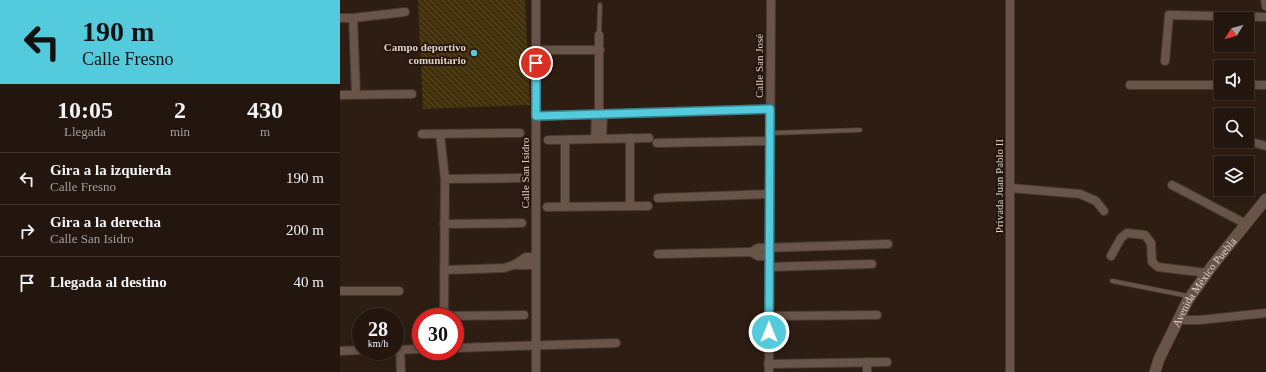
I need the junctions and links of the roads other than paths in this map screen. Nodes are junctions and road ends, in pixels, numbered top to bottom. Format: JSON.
{"nodes":[{"id":1,"x":536,"y":0,"type":"edge"},
{"id":2,"x":771,"y":0,"type":"edge"},
{"id":3,"x":1010,"y":0,"type":"edge"},
{"id":4,"x":1265,"y":0,"type":"edge"},
{"id":5,"x":600,"y":5,"type":"dead end"},
{"id":6,"x":1266,"y":6,"type":"edge"},
{"id":7,"x":405,"y":12,"type":"dead end"},
{"id":8,"x":1266,"y":17,"type":"edge"},
{"id":9,"x":340,"y":18,"type":"edge"},
{"id":10,"x":353,"y":18,"type":"junction"},
{"id":11,"x":599,"y":35,"type":"joint"},
{"id":12,"x":536,"y":50,"type":"junction"},
{"id":13,"x":600,"y":50,"type":"junction"},
{"id":14,"x":1165,"y":61,"type":"dead end"},
{"id":15,"x":1266,"y":84,"type":"edge"},
{"id":16,"x":1130,"y":85,"type":"dead end"},
{"id":17,"x":1214,"y":85,"type":"edge"},
{"id":18,"x":1254,"y":85,"type":"edge"},
{"id":19,"x":356,"y":94,"type":"junction"},
{"id":20,"x":412,"y":94,"type":"dead end"},
{"id":21,"x":340,"y":95,"type":"edge"},
{"id":22,"x":770,"y":109,"type":"junction"},
{"id":23,"x":599,"y":114,"type":"junction"},
{"id":24,"x":536,"y":116,"type":"junction"},
{"id":25,"x":860,"y":130,"type":"dead end"},
{"id":26,"x":520,"y":132,"type":"dead end"},
{"id":27,"x":422,"y":134,"type":"dead end"},
{"id":28,"x":440,"y":134,"type":"junction"},
{"id":29,"x":770,"y":136,"type":"junction"},
{"id":30,"x":630,"y":138,"type":"junction"},
{"id":31,"x":649,"y":138,"type":"dead end"},
{"id":32,"x":598,"y":139,"type":"junction"},
{"id":33,"x":548,"y":140,"type":"dead end"},
{"id":34,"x":565,"y":140,"type":"junction"},
{"id":35,"x":658,"y":143,"type":"dead end"},
{"id":36,"x":1254,"y":143,"type":"edge"},
{"id":37,"x":1266,"y":146,"type":"edge"},
{"id":38,"x":445,"y":178,"type":"junction"},
{"id":39,"x":521,"y":178,"type":"dead end"},
{"id":40,"x":1172,"y":185,"type":"dead end"},
{"id":41,"x":1010,"y":188,"type":"junction"},
{"id":42,"x":770,"y":194,"type":"junction"},
{"id":43,"x":658,"y":198,"type":"dead end"},
{"id":44,"x":1266,"y":199,"type":"edge"},
{"id":45,"x":630,"y":206,"type":"junction"},
{"id":46,"x":648,"y":206,"type":"dead end"},
{"id":47,"x":547,"y":207,"type":"dead end"},
{"id":48,"x":565,"y":207,"type":"junction"},
{"id":49,"x":1104,"y":211,"type":"dead end"},
{"id":50,"x":522,"y":223,"type":"dead end"},
{"id":51,"x":444,"y":224,"type":"junction"},
{"id":52,"x":1246,"y":224,"type":"junction"},
{"id":53,"x":888,"y":244,"type":"dead end"},
{"id":54,"x":769,"y":252,"type":"junction"},
{"id":55,"x":658,"y":254,"type":"dead end"},
{"id":56,"x":536,"y":256,"type":"junction"},
{"id":57,"x":1111,"y":256,"type":"dead end"},
{"id":58,"x":872,"y":264,"type":"dead end"},
{"id":59,"x":514,"y":265,"type":"junction"},
{"id":60,"x":536,"y":265,"type":"junction"},
{"id":61,"x":769,"y":267,"type":"junction"},
{"id":62,"x":444,"y":270,"type":"junction"},
{"id":63,"x":1207,"y":272,"type":"junction"},
{"id":64,"x":1112,"y":281,"type":"dead end"},
{"id":65,"x":340,"y":291,"type":"edge"},
{"id":66,"x":399,"y":291,"type":"dead end"},
{"id":67,"x":1189,"y":298,"type":"junction"},
{"id":68,"x":444,"y":308,"type":"edge"},
{"id":69,"x":1266,"y":314,"type":"edge"},
{"id":70,"x":524,"y":315,"type":"dead end"},
{"id":71,"x":877,"y":315,"type":"dead end"},
{"id":72,"x":464,"y":316,"type":"edge"},
{"id":73,"x":769,"y":316,"type":"junction"},
{"id":74,"x":1178,"y":320,"type":"junction"},
{"id":75,"x":616,"y":343,"type":"dead end"},
{"id":76,"x":536,"y":346,"type":"junction"},
{"id":77,"x":464,"y":348,"type":"edge"},
{"id":78,"x":352,"y":350,"type":"edge"},
{"id":79,"x":340,"y":351,"type":"edge"},
{"id":80,"x":399,"y":360,"type":"edge"},
{"id":81,"x":867,"y":362,"type":"junction"},
{"id":82,"x":887,"y":362,"type":"dead end"},
{"id":83,"x":819,"y":363,"type":"junction"},
{"id":84,"x":768,"y":368,"type":"edge"},
{"id":85,"x":401,"y":372,"type":"edge"},
{"id":86,"x":536,"y":372,"type":"edge"},
{"id":87,"x":819,"y":372,"type":"edge"},
{"id":88,"x":867,"y":372,"type":"edge"},
{"id":89,"x":1010,"y":372,"type":"edge"},
{"id":90,"x":1155,"y":372,"type":"edge"}],
"edges":[{"from":1,"to":12,"type":"street","name":"Calle San Isidro"},
{"from":2,"to":22,"type":"street","name":"Calle San José"},
{"from":3,"to":41,"type":"street","name":"Privada Juan Pablo II"},
{"from":4,"to":6,"type":"street"},
{"from":5,"to":11,"type":"lane"},
{"from":7,"to":10,"type":"street"},
{"from":8,"to":14,"type":"street"},
{"from":9,"to":10,"type":"street"},
{"from":10,"to":19,"type":"street"},
{"from":11,"to":13,"type":"street"},
{"from":12,"to":13,"type":"street"},
{"from":12,"to":24,"type":"street","name":"Calle San Isidro"},
{"from":13,"to":23,"type":"street"},
{"from":15,"to":18,"type":"street"},
{"from":16,"to":17,"type":"street"},
{"from":19,"to":20,"type":"street"},
{"from":19,"to":21,"type":"street"},
{"from":22,"to":23,"type":"street"},
{"from":22,"to":29,"type":"street","name":"Calle San José"},
{"from":23,"to":24,"type":"street"},
{"from":23,"to":32,"type":"street"},
{"from":24,"to":56,"type":"street","name":"Calle San Isidro"},
{"from":25,"to":29,"type":"lane"},
{"from":26,"to":28,"type":"street"},
{"from":27,"to":28,"type":"street"},
{"from":28,"to":38,"type":"street"},
{"from":29,"to":35,"type":"street"},
{"from":29,"to":42,"type":"street","name":"Calle San José"},
{"from":30,"to":31,"type":"street"},
{"from":30,"to":32,"type":"street"},
{"from":30,"to":45,"type":"street"},
{"from":32,"to":34,"type":"street"},
{"from":33,"to":34,"type":"street"},
{"from":34,"to":48,"type":"street"},
{"from":36,"to":37,"type":"street"},
{"from":38,"to":39,"type":"street"},
{"from":38,"to":51,"type":"street"},
{"from":40,"to":52,"type":"street"},
{"from":41,"to":49,"type":"street"},
{"from":41,"to":89,"type":"street","name":"Privada Juan Pablo II"},
{"from":42,"to":43,"type":"street"},
{"from":42,"to":54,"type":"street","name":"Calle San José"},
{"from":44,"to":52,"type":"main road","name":"Avenida México Puebla"},
{"from":45,"to":46,"type":"street"},
{"from":45,"to":48,"type":"street"},
{"from":47,"to":48,"type":"street"},
{"from":50,"to":51,"type":"street"},
{"from":51,"to":62,"type":"street"},
{"from":52,"to":63,"type":"main road","name":"Avenida México Puebla"},
{"from":53,"to":54,"type":"street"},
{"from":54,"to":55,"type":"street"},
{"from":54,"to":61,"type":"street","name":"Calle San José"},
{"from":56,"to":59,"type":"street"},
{"from":56,"to":60,"type":"street","name":"Calle San Isidro"},
{"from":57,"to":63,"type":"street"},
{"from":58,"to":61,"type":"street"},
{"from":59,"to":60,"type":"street"},
{"from":59,"to":62,"type":"street"},
{"from":60,"to":76,"type":"street","name":"Calle San Isidro"},
{"from":61,"to":73,"type":"street","name":"Calle San José"},
{"from":62,"to":68,"type":"street"},
{"from":63,"to":67,"type":"main road","name":"Avenida México Puebla"},
{"from":64,"to":67,"type":"lane"},
{"from":65,"to":66,"type":"street"},
{"from":67,"to":74,"type":"main road","name":"Avenida México Puebla"},
{"from":69,"to":74,"type":"street"},
{"from":70,"to":72,"type":"street"},
{"from":71,"to":73,"type":"street"},
{"from":73,"to":84,"type":"street","name":"Calle San José"},
{"from":74,"to":90,"type":"main road","name":"Avenida México Puebla"},
{"from":75,"to":76,"type":"street"},
{"from":76,"to":77,"type":"street"},
{"from":76,"to":86,"type":"street","name":"Calle San Isidro"},
{"from":78,"to":79,"type":"street"},
{"from":80,"to":85,"type":"street"},
{"from":81,"to":82,"type":"street"},
{"from":81,"to":83,"type":"street"},
{"from":81,"to":88,"type":"street"},
{"from":83,"to":84,"type":"street"},
{"from":83,"to":87,"type":"street"}]}
